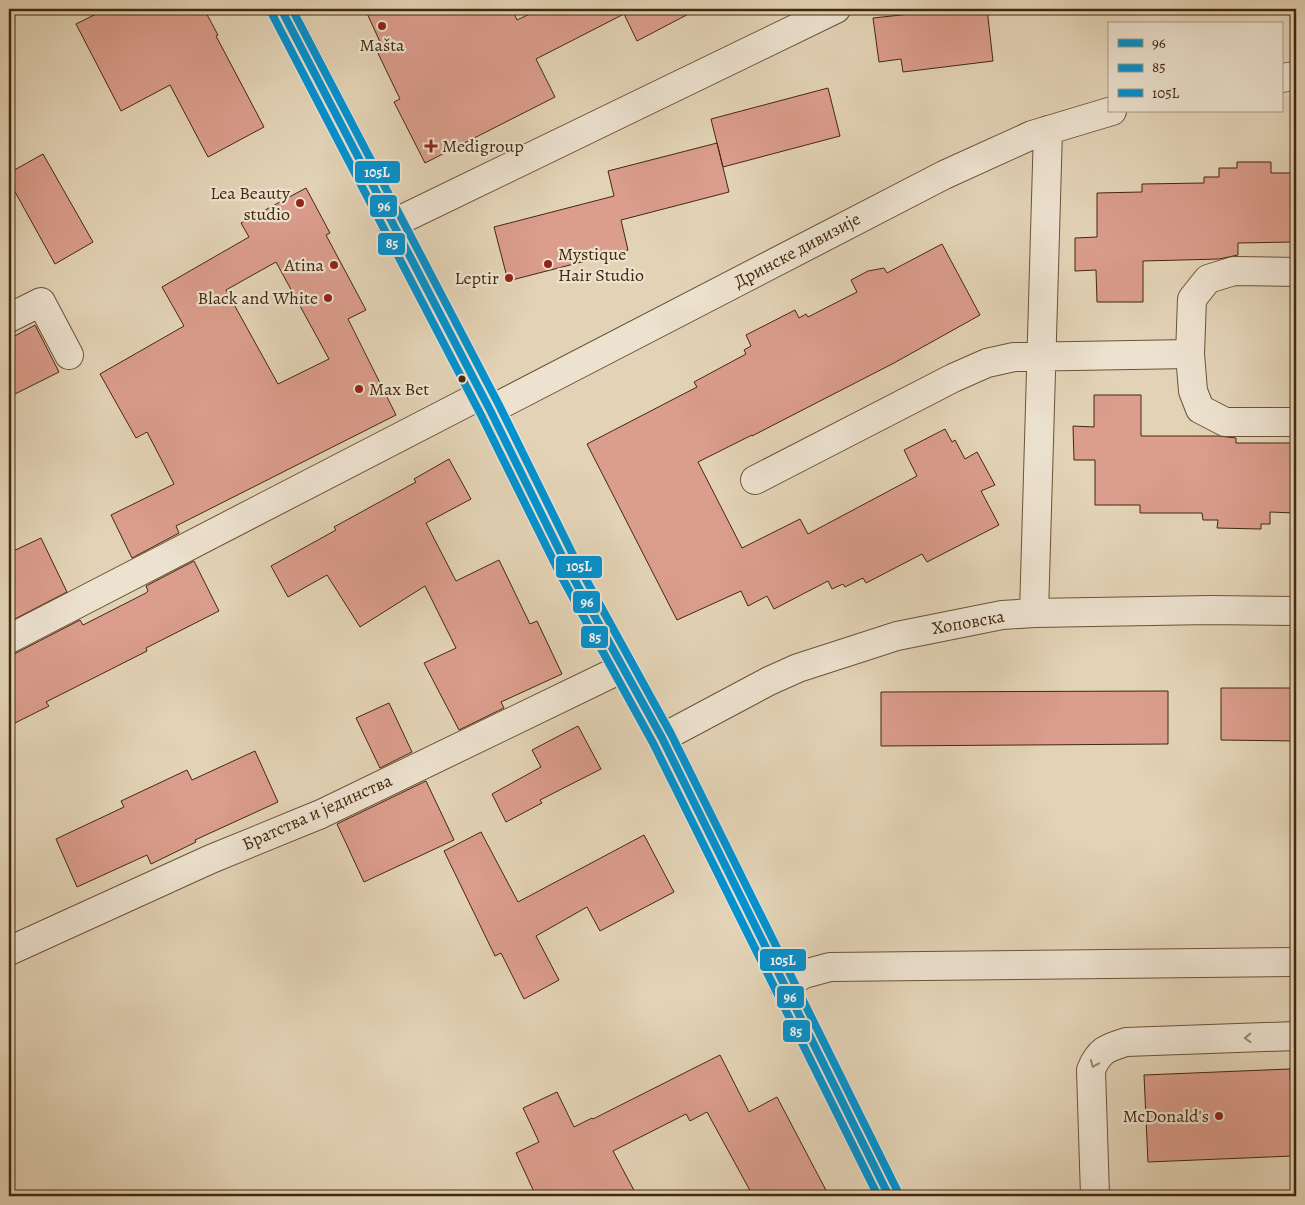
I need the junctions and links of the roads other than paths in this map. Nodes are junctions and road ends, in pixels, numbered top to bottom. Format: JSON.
{"nodes":[{"id":1,"x":281,"y":9,"type":"edge"},
{"id":2,"x":836,"y":9,"type":"edge"},
{"id":3,"x":1296,"y":76,"type":"edge"},
{"id":4,"x":1282,"y":78,"type":"edge"},
{"id":5,"x":1109,"y":112,"type":"edge"},
{"id":6,"x":1048,"y":130,"type":"junction"},
{"id":7,"x":392,"y":224,"type":"junction"},
{"id":8,"x":1296,"y":272,"type":"edge"},
{"id":9,"x":9,"y":318,"type":"edge"},
{"id":10,"x":1190,"y":354,"type":"junction"},
{"id":11,"x":68,"y":355,"type":"dead end"},
{"id":12,"x":1041,"y":356,"type":"junction"},
{"id":13,"x":485,"y":402,"type":"junction"},
{"id":14,"x":1296,"y":422,"type":"edge"},
{"id":15,"x":755,"y":480,"type":"dead end"},
{"id":16,"x":1296,"y":611,"type":"edge"},
{"id":17,"x":1034,"y":613,"type":"junction"},
{"id":18,"x":9,"y":639,"type":"edge"},
{"id":19,"x":623,"y":668,"type":"junction"},
{"id":20,"x":662,"y":738,"type":"junction"},
{"id":21,"x":9,"y":951,"type":"edge"},
{"id":22,"x":1296,"y":962,"type":"edge"},
{"id":23,"x":784,"y":986,"type":"junction"},
{"id":24,"x":1296,"y":1036,"type":"edge"},
{"id":25,"x":889,"y":1196,"type":"edge"},
{"id":26,"x":1095,"y":1196,"type":"edge"}],
"edges":[{"from":1,"to":7,"type":"street"},
{"from":2,"to":7,"type":"street"},
{"from":3,"to":4,"type":"street"},
{"from":5,"to":6,"type":"street","name":"Дринске дивизије"},
{"from":6,"to":12,"type":"street"},
{"from":6,"to":13,"type":"street","name":"Дринске дивизије"},
{"from":7,"to":13,"type":"street"},
{"from":8,"to":10,"type":"street"},
{"from":9,"to":11,"type":"street"},
{"from":10,"to":12,"type":"street"},
{"from":10,"to":14,"type":"street"},
{"from":12,"to":15,"type":"street"},
{"from":12,"to":17,"type":"street"},
{"from":13,"to":18,"type":"street"},
{"from":13,"to":19,"type":"street"},
{"from":16,"to":17,"type":"street","name":"Хоповска"},
{"from":17,"to":20,"type":"street","name":"Хоповска"},
{"from":19,"to":20,"type":"street"},
{"from":19,"to":21,"type":"street","name":"Братства и јединства"},
{"from":20,"to":23,"type":"street"},
{"from":22,"to":23,"type":"street"},
{"from":23,"to":25,"type":"street"},
{"from":24,"to":26,"type":"street","one_way":true}]}
